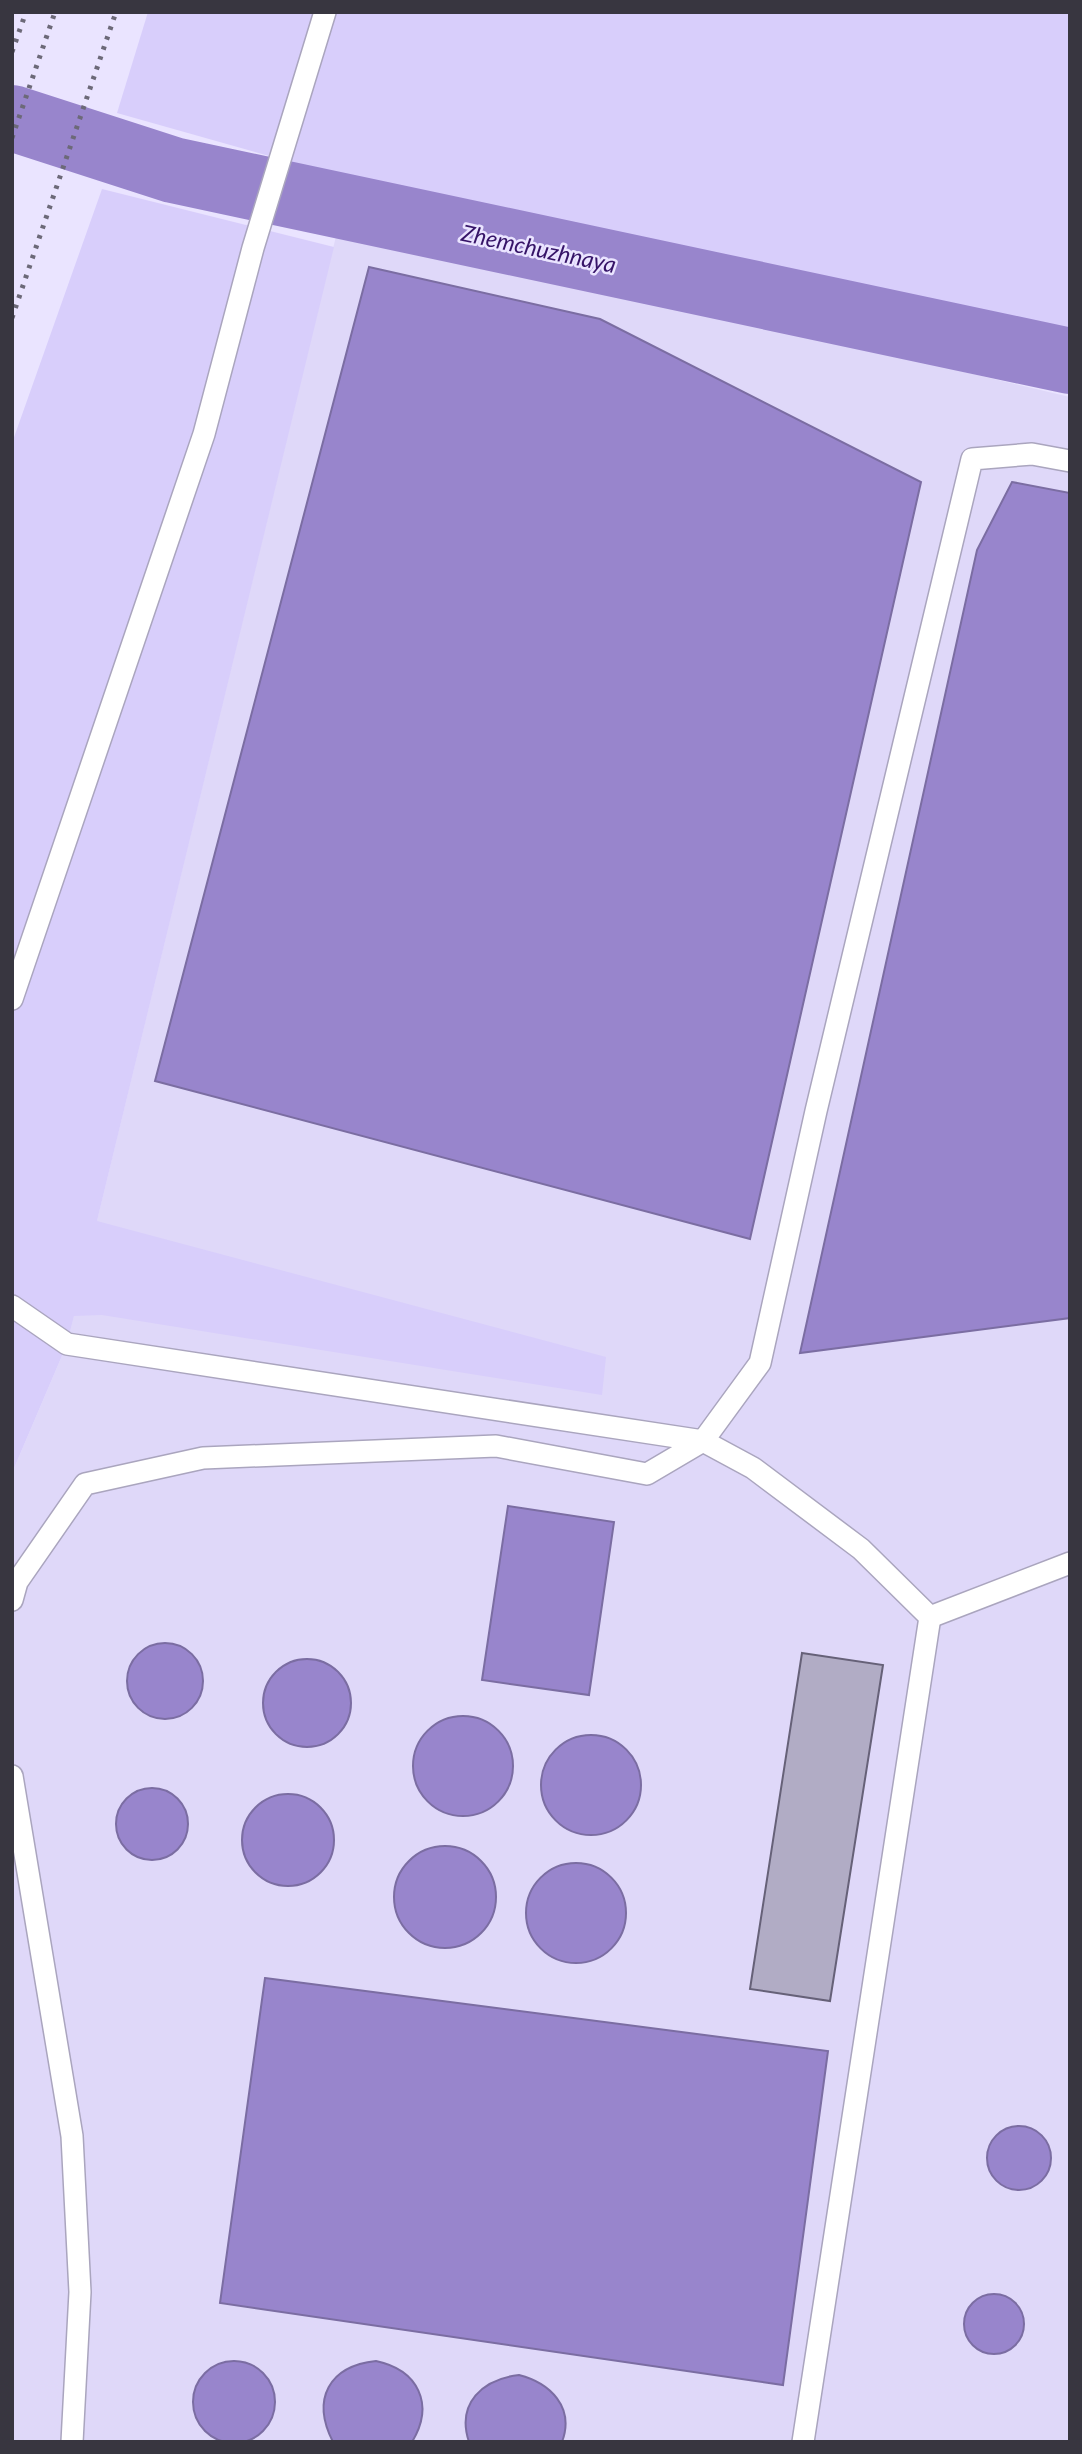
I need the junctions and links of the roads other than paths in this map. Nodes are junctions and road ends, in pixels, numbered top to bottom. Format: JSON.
{"nodes":[{"id":1,"x":325,"y":12,"type":"edge"},
{"id":2,"x":1070,"y":461,"type":"edge"},
{"id":3,"x":12,"y":999,"type":"edge"},
{"id":4,"x":12,"y":1306,"type":"edge"},
{"id":5,"x":703,"y":1441,"type":"junction"},
{"id":6,"x":1070,"y":1563,"type":"edge"},
{"id":7,"x":12,"y":1600,"type":"edge"},
{"id":8,"x":930,"y":1617,"type":"junction"},
{"id":9,"x":12,"y":1776,"type":"edge"},
{"id":10,"x":72,"y":2442,"type":"edge"},
{"id":11,"x":803,"y":2442,"type":"edge"}],
"edges":[{"from":1,"to":3,"type":"lane"},
{"from":2,"to":5,"type":"lane"},
{"from":4,"to":5,"type":"lane"},
{"from":5,"to":7,"type":"lane"},
{"from":5,"to":8,"type":"lane"},
{"from":6,"to":8,"type":"lane"},
{"from":8,"to":11,"type":"lane"},
{"from":9,"to":10,"type":"lane"}]}
